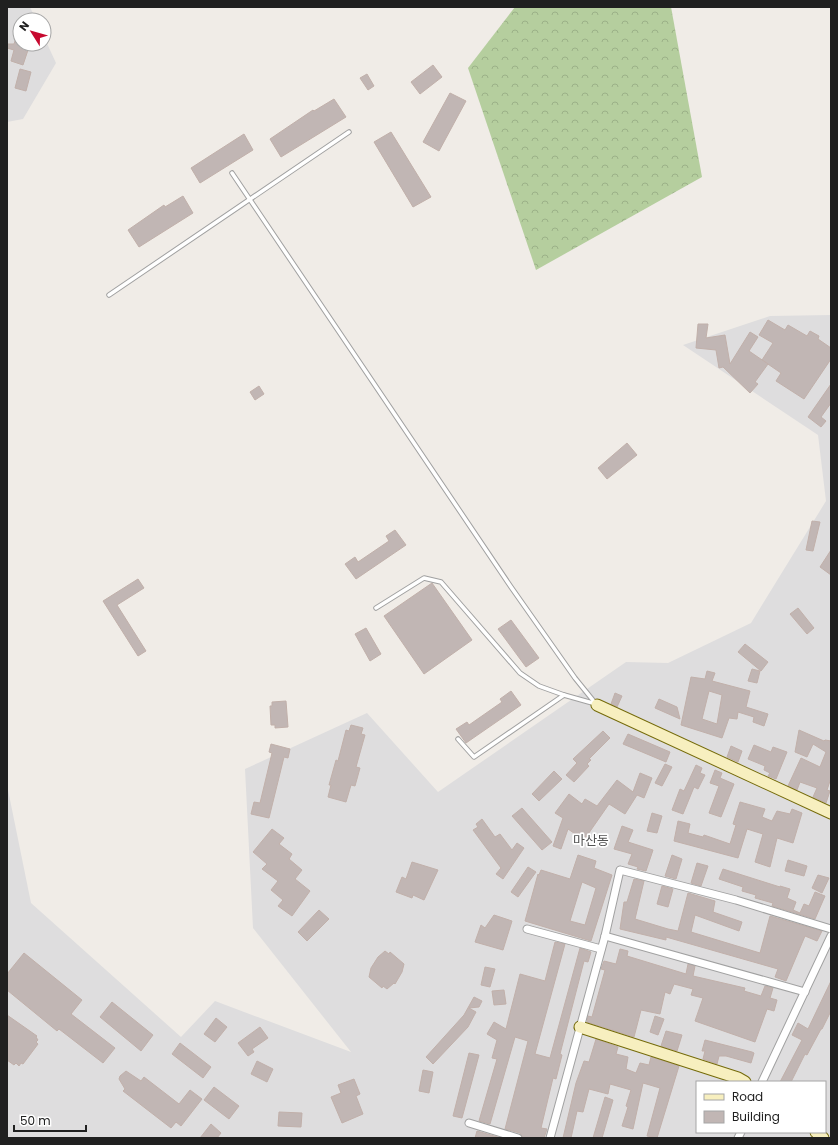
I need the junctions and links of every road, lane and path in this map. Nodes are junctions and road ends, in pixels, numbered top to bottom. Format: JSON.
{"nodes":[{"id":1,"x":349,"y":132,"type":"dead end"},
{"id":2,"x":232,"y":173,"type":"dead end"},
{"id":3,"x":250,"y":199,"type":"junction"},
{"id":4,"x":108,"y":294,"type":"dead end"},
{"id":5,"x":376,"y":608,"type":"dead end"},
{"id":6,"x":564,"y":695,"type":"junction"},
{"id":7,"x":597,"y":705,"type":"junction"},
{"id":8,"x":458,"y":739,"type":"dead end"},
{"id":9,"x":831,"y":813,"type":"edge"},
{"id":10,"x":527,"y":929,"type":"dead end"},
{"id":11,"x":831,"y":929,"type":"edge"},
{"id":12,"x":605,"y":936,"type":"junction"},
{"id":13,"x":831,"y":936,"type":"edge"},
{"id":14,"x":601,"y":949,"type":"junction"},
{"id":15,"x":805,"y":992,"type":"junction"},
{"id":16,"x":580,"y":1027,"type":"junction"},
{"id":17,"x":743,"y":1081,"type":"edge"},
{"id":18,"x":762,"y":1081,"type":"edge"},
{"id":19,"x":469,"y":1122,"type":"dead end"},
{"id":20,"x":518,"y":1138,"type":"edge"},
{"id":21,"x":550,"y":1138,"type":"edge"}],
"edges":[{"from":1,"to":3,"type":"lane"},
{"from":2,"to":3,"type":"lane"},
{"from":3,"to":4,"type":"lane"},
{"from":3,"to":7,"type":"lane"},
{"from":5,"to":6,"type":"lane"},
{"from":6,"to":7,"type":"lane"},
{"from":6,"to":8,"type":"lane"},
{"from":7,"to":9,"type":"street"},
{"from":10,"to":14,"type":"street"},
{"from":11,"to":12,"type":"street"},
{"from":12,"to":14,"type":"street"},
{"from":12,"to":15,"type":"street"},
{"from":13,"to":15,"type":"street"},
{"from":14,"to":16,"type":"street"},
{"from":15,"to":18,"type":"street"},
{"from":16,"to":17,"type":"street"},
{"from":16,"to":21,"type":"street"},
{"from":19,"to":20,"type":"street"}]}
